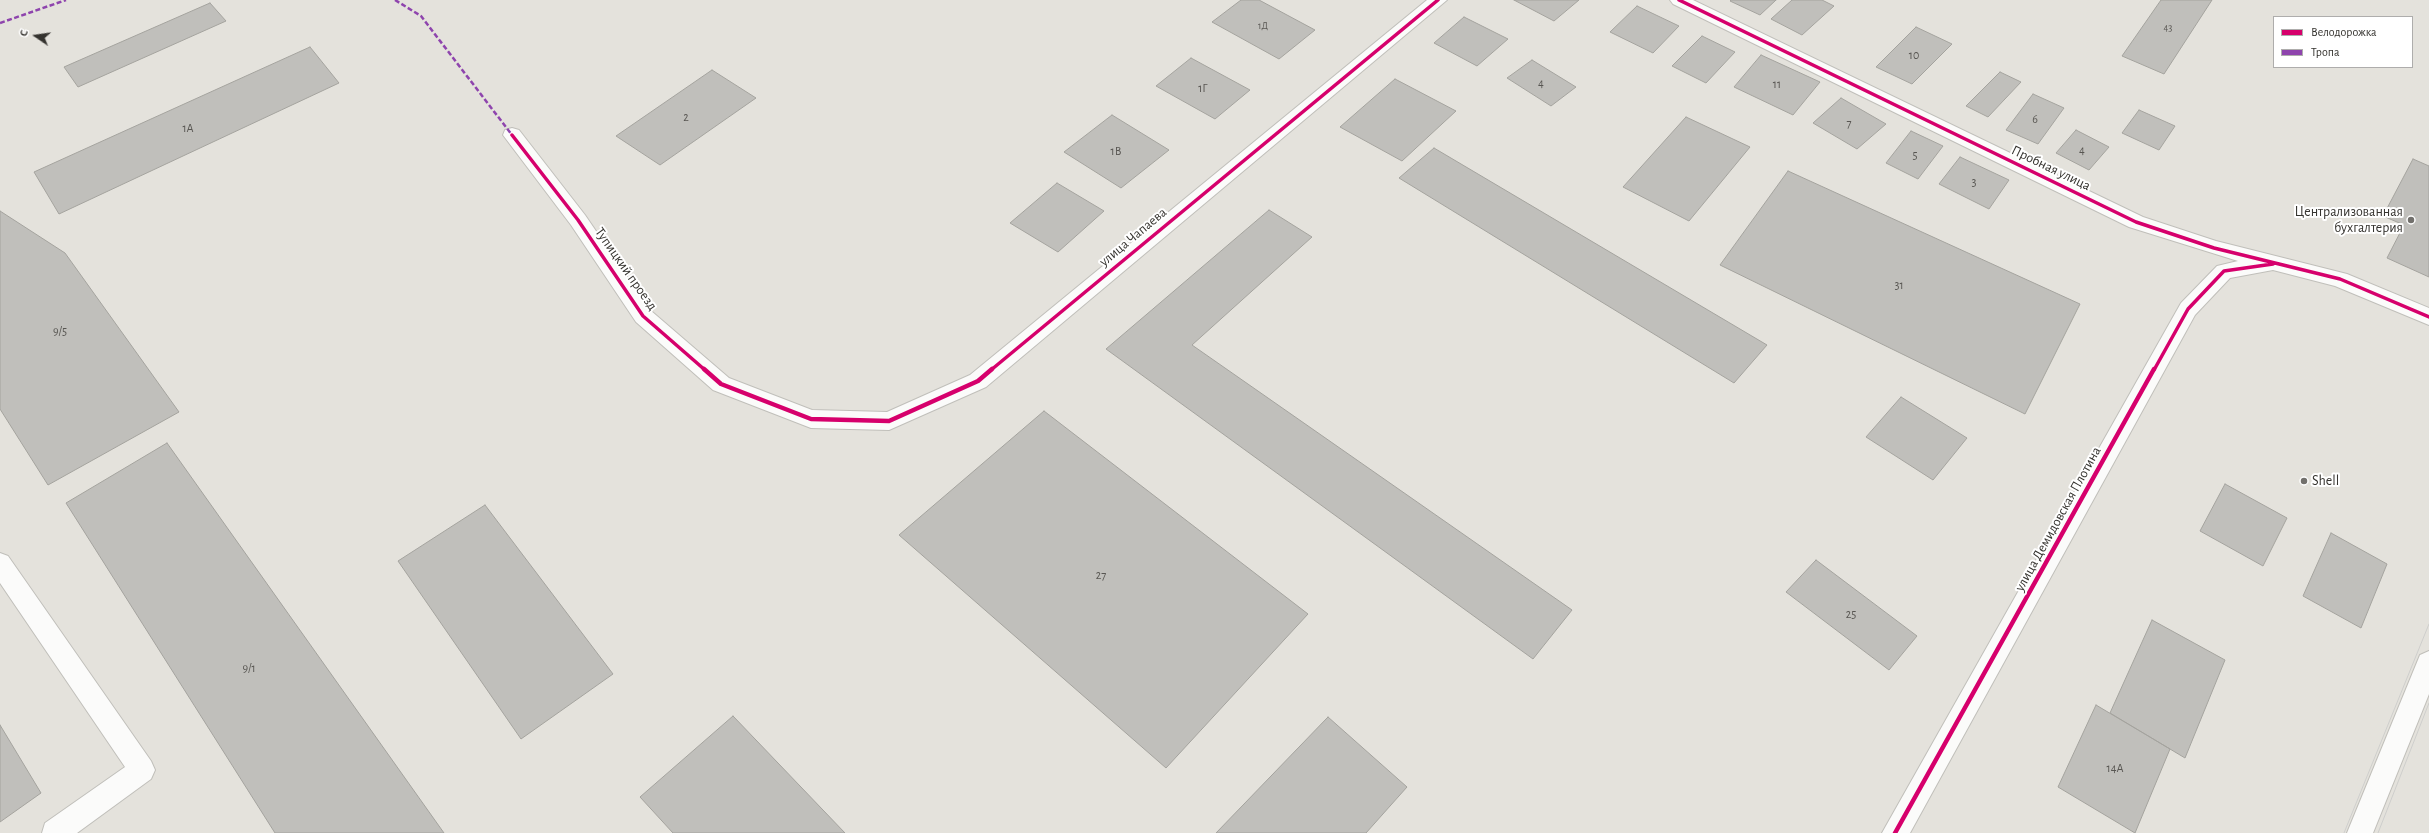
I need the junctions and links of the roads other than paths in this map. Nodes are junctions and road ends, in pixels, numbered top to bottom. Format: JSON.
{"nodes":[{"id":1,"x":1438,"y":0,"type":"edge"},
{"id":2,"x":1679,"y":0,"type":"edge"},
{"id":3,"x":512,"y":135,"type":"dead end"},
{"id":4,"x":2279,"y":264,"type":"junction"},
{"id":5,"x":2429,"y":317,"type":"edge"},
{"id":6,"x":811,"y":419,"type":"joint"},
{"id":7,"x":0,"y":563,"type":"edge"},
{"id":8,"x":2429,"y":663,"type":"edge"},
{"id":9,"x":56,"y":833,"type":"edge"},
{"id":10,"x":1895,"y":833,"type":"edge"},
{"id":11,"x":2360,"y":833,"type":"edge"}],
"edges":[{"from":1,"to":6,"type":"street","name":"улица Чапаева"},
{"from":2,"to":4,"type":"street","name":"Пробная улица"},
{"from":3,"to":6,"type":"street","name":"Тупицкий проезд"},
{"from":4,"to":5,"type":"street","name":"Пробная улица"},
{"from":4,"to":10,"type":"street","name":"улица Демидовская Плотина"},
{"from":7,"to":9,"type":"street"},
{"from":8,"to":11,"type":"street"}]}
